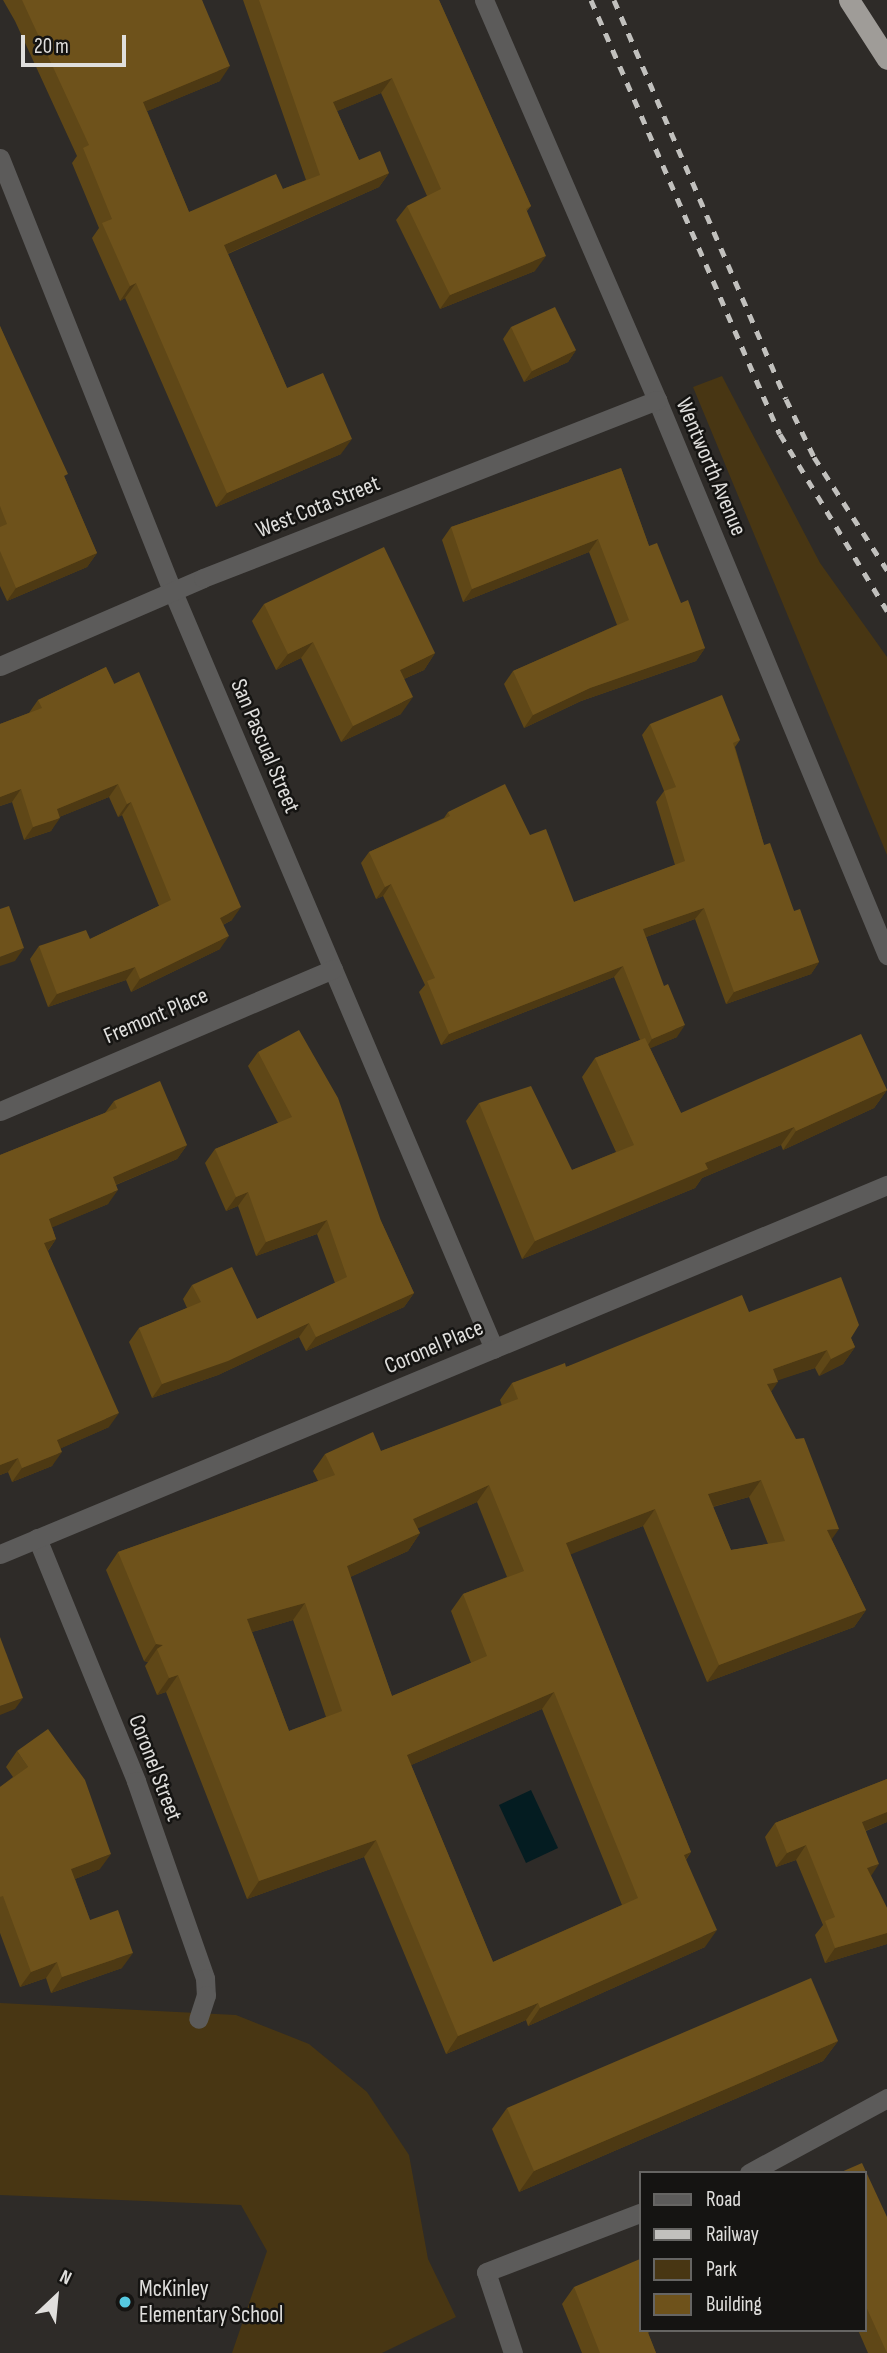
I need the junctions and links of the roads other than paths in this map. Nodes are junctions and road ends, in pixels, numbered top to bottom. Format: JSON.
{"nodes":[{"id":1,"x":484,"y":0,"type":"edge"},
{"id":2,"x":849,"y":0,"type":"edge"},
{"id":3,"x":887,"y":59,"type":"edge"},
{"id":4,"x":0,"y":158,"type":"edge"},
{"id":5,"x":657,"y":400,"type":"junction"},
{"id":6,"x":173,"y":592,"type":"junction"},
{"id":7,"x":0,"y":666,"type":"edge"},
{"id":8,"x":887,"y":955,"type":"edge"},
{"id":9,"x":333,"y":969,"type":"junction"},
{"id":10,"x":0,"y":1111,"type":"edge"},
{"id":11,"x":887,"y":1185,"type":"edge"},
{"id":12,"x":494,"y":1349,"type":"junction"},
{"id":13,"x":37,"y":1538,"type":"junction"},
{"id":14,"x":0,"y":1554,"type":"edge"},
{"id":15,"x":198,"y":2019,"type":"dead end"},
{"id":16,"x":887,"y":2098,"type":"edge"},
{"id":17,"x":753,"y":2171,"type":"edge"},
{"id":18,"x":638,"y":2214,"type":"edge"},
{"id":19,"x":513,"y":2353,"type":"edge"}],
"edges":[{"from":1,"to":5,"type":"street","name":"Wentworth Avenue"},
{"from":2,"to":3,"type":"highway"},
{"from":4,"to":6,"type":"street","name":"San Pascual Street"},
{"from":5,"to":6,"type":"street","name":"West Cota Street"},
{"from":5,"to":8,"type":"street","name":"Wentworth Avenue"},
{"from":6,"to":7,"type":"street","name":"West Cota Street"},
{"from":6,"to":9,"type":"street","name":"San Pascual Street"},
{"from":9,"to":10,"type":"street","name":"Fremont Place"},
{"from":9,"to":12,"type":"street","name":"San Pascual Street"},
{"from":11,"to":12,"type":"street","name":"Coronel Place"},
{"from":12,"to":13,"type":"street","name":"Coronel Place"},
{"from":13,"to":14,"type":"street","name":"Coronel Place"},
{"from":13,"to":15,"type":"street","name":"Coronel Street"},
{"from":16,"to":17,"type":"street"},
{"from":18,"to":19,"type":"street"}]}
